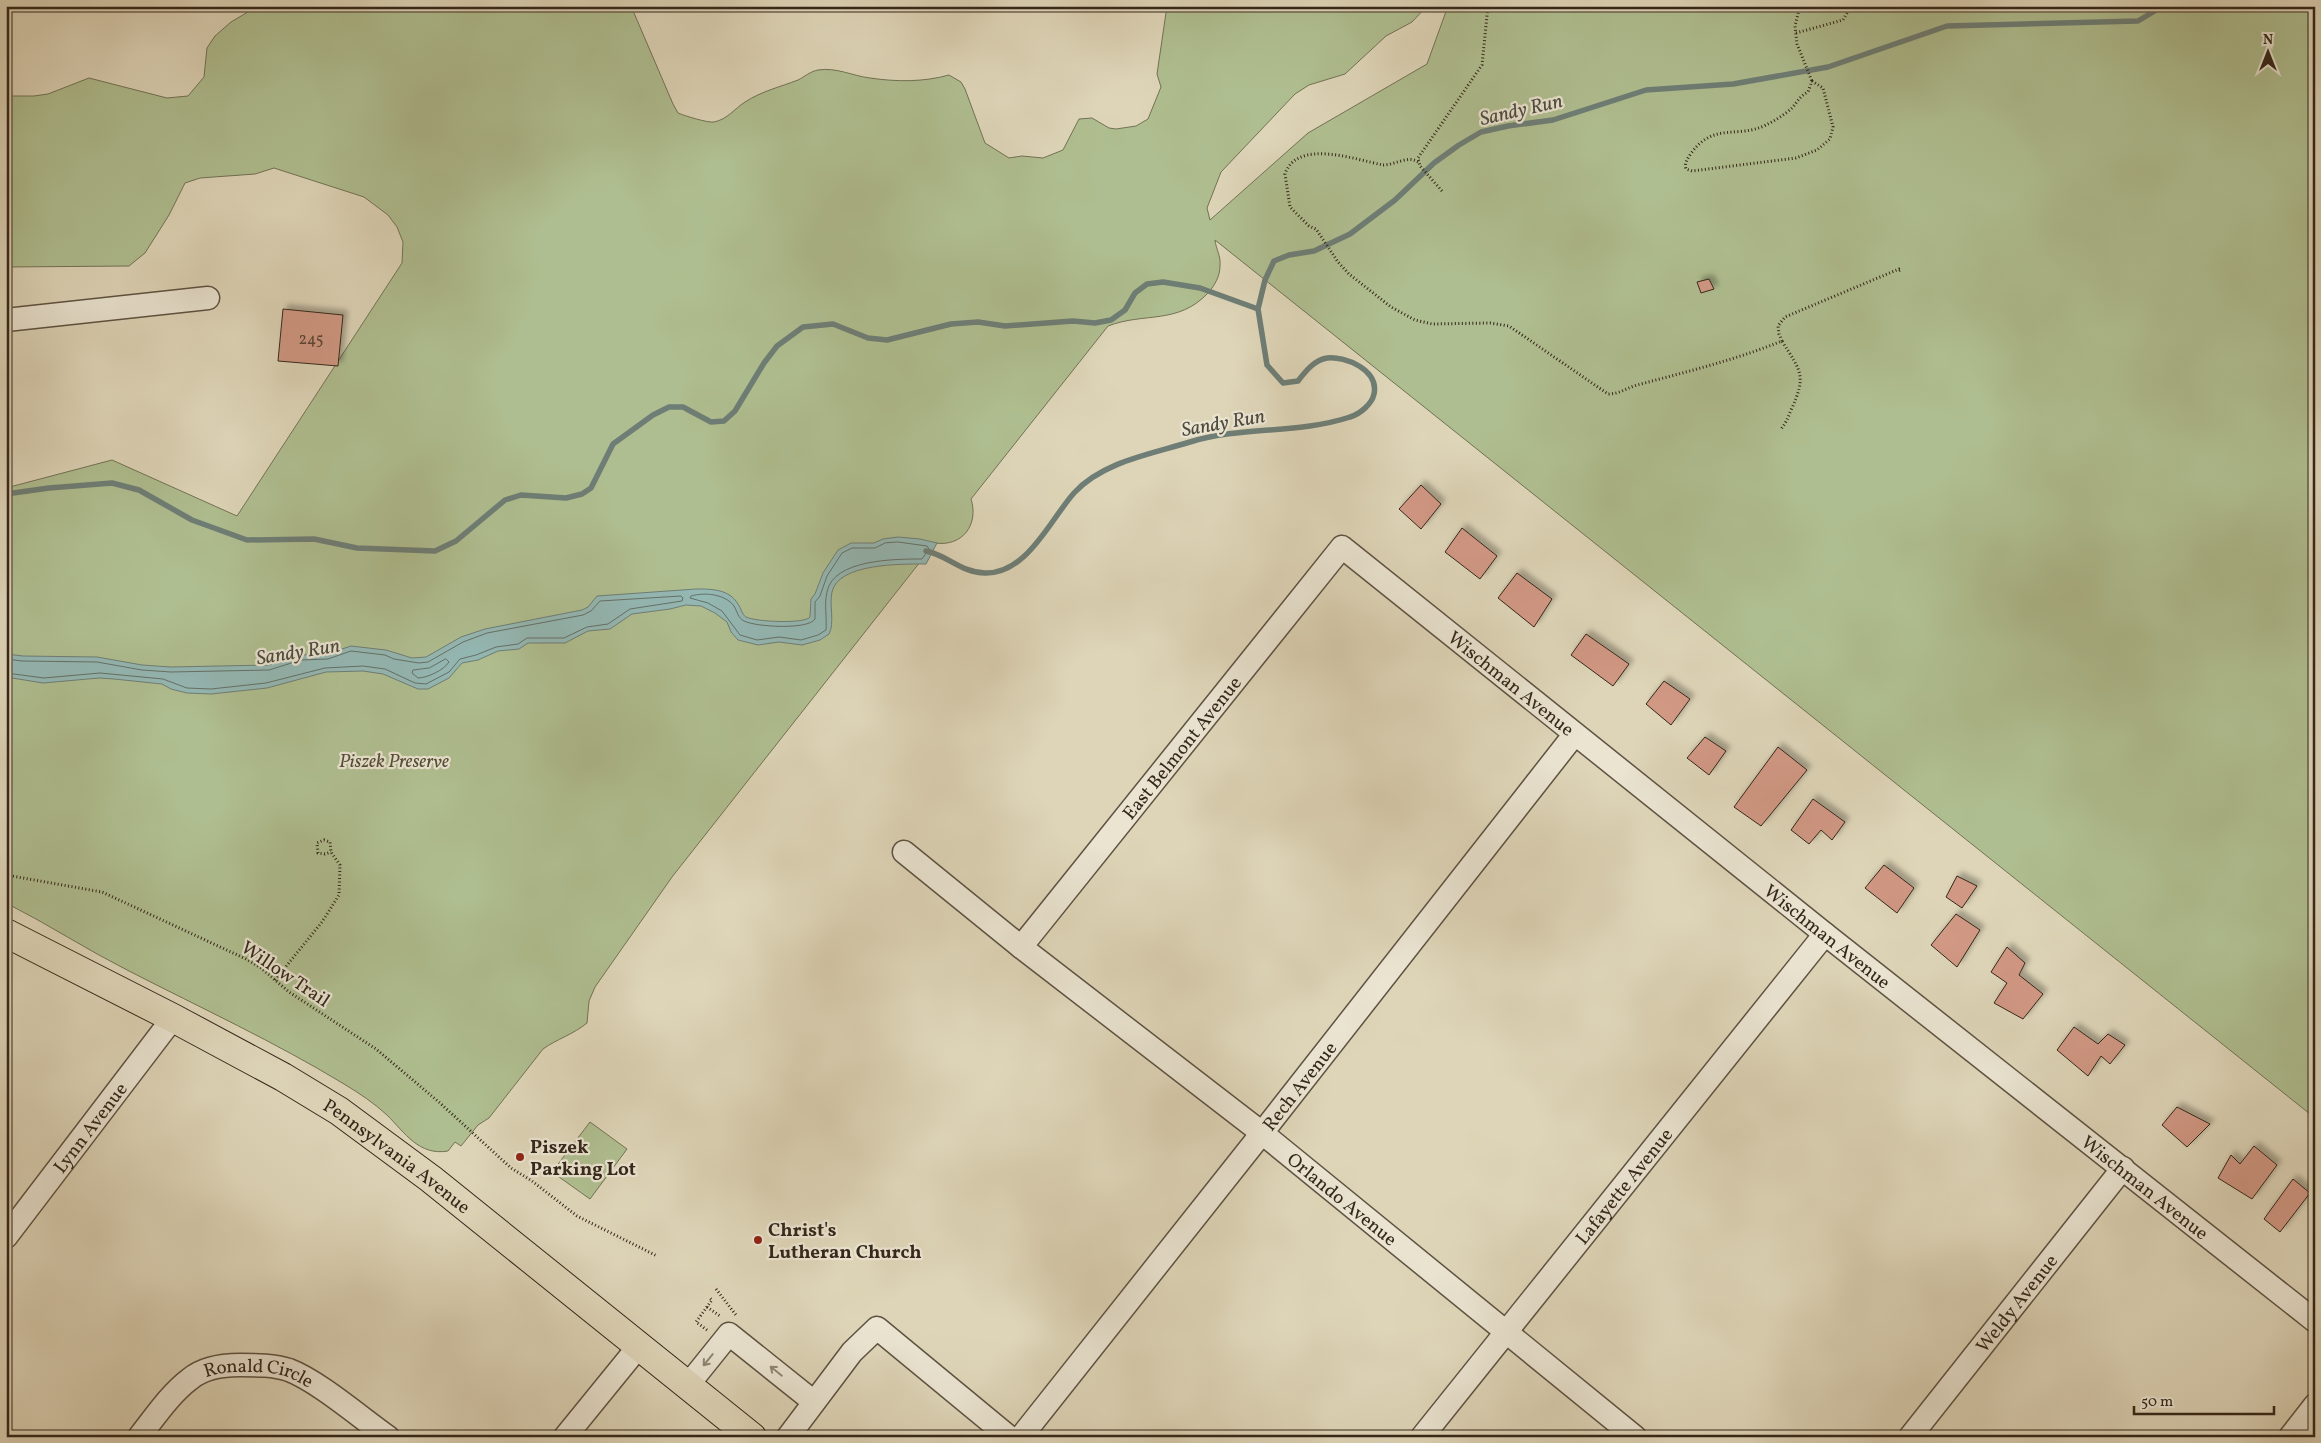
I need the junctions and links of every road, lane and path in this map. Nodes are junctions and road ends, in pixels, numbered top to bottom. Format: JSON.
{"nodes":[{"id":1,"x":1488,"y":6,"type":"edge"},
{"id":2,"x":1800,"y":6,"type":"edge"},
{"id":3,"x":1851,"y":6,"type":"edge"},
{"id":4,"x":1796,"y":33,"type":"junction"},
{"id":5,"x":1812,"y":81,"type":"junction"},
{"id":6,"x":1418,"y":162,"type":"junction"},
{"id":7,"x":1442,"y":191,"type":"dead end"},
{"id":8,"x":1898,"y":271,"type":"dead end"},
{"id":9,"x":208,"y":298,"type":"dead end"},
{"id":10,"x":6,"y":320,"type":"edge"},
{"id":11,"x":1782,"y":341,"type":"junction"},
{"id":12,"x":1780,"y":430,"type":"dead end"},
{"id":13,"x":1342,"y":547,"type":"joint"},
{"id":14,"x":1574,"y":734,"type":"junction"},
{"id":15,"x":331,"y":852,"type":"junction"},
{"id":16,"x":904,"y":852,"type":"dead end"},
{"id":17,"x":6,"y":875,"type":"edge"},
{"id":18,"x":6,"y":933,"type":"edge"},
{"id":19,"x":1825,"y":934,"type":"junction"},
{"id":20,"x":1021,"y":948,"type":"junction"},
{"id":21,"x":275,"y":980,"type":"junction"},
{"id":22,"x":173,"y":1018,"type":"junction"},
{"id":23,"x":1262,"y":1133,"type":"junction"},
{"id":24,"x":2123,"y":1168,"type":"junction"},
{"id":25,"x":6,"y":1237,"type":"edge"},
{"id":26,"x":657,"y":1256,"type":"dead end"},
{"id":27,"x":716,"y":1290,"type":"dead end"},
{"id":28,"x":710,"y":1298,"type":"dead end"},
{"id":29,"x":740,"y":1320,"type":"dead end"},
{"id":30,"x":696,"y":1322,"type":"dead end"},
{"id":31,"x":2315,"y":1322,"type":"edge"},
{"id":32,"x":1504,"y":1333,"type":"junction"},
{"id":33,"x":639,"y":1346,"type":"junction"},
{"id":34,"x":688,"y":1385,"type":"junction"},
{"id":35,"x":814,"y":1402,"type":"junction"},
{"id":36,"x":2315,"y":1404,"type":"edge"},
{"id":37,"x":139,"y":1437,"type":"edge"},
{"id":38,"x":388,"y":1437,"type":"edge"},
{"id":39,"x":566,"y":1437,"type":"edge"},
{"id":40,"x":752,"y":1437,"type":"edge"},
{"id":41,"x":788,"y":1437,"type":"edge"},
{"id":42,"x":1009,"y":1437,"type":"edge"},
{"id":43,"x":1021,"y":1437,"type":"edge"},
{"id":44,"x":1422,"y":1437,"type":"edge"},
{"id":45,"x":1634,"y":1437,"type":"edge"},
{"id":46,"x":1910,"y":1437,"type":"edge"},
{"id":47,"x":2290,"y":1437,"type":"edge"}],
"edges":[{"from":1,"to":6,"type":"path"},
{"from":2,"to":4,"type":"path"},
{"from":3,"to":4,"type":"path"},
{"from":4,"to":5,"type":"path"},
{"from":5,"to":5,"type":"path"},
{"from":6,"to":7,"type":"path"},
{"from":6,"to":11,"type":"path"},
{"from":8,"to":11,"type":"path"},
{"from":9,"to":10,"type":"street"},
{"from":11,"to":12,"type":"path"},
{"from":13,"to":14,"type":"street","name":"Wischman Avenue"},
{"from":13,"to":20,"type":"street","name":"East Belmont Avenue"},
{"from":14,"to":19,"type":"street","name":"Wischman Avenue"},
{"from":14,"to":23,"type":"street","name":"Rech Avenue"},
{"from":15,"to":15,"type":"path"},
{"from":15,"to":21,"type":"path"},
{"from":16,"to":20,"type":"street","name":"Orlando Avenue"},
{"from":17,"to":21,"type":"path","name":"Willow Trail"},
{"from":18,"to":22,"type":"main road","name":"Pennsylvania Avenue"},
{"from":19,"to":24,"type":"street","name":"Wischman Avenue"},
{"from":19,"to":32,"type":"street","name":"Lafayette Avenue"},
{"from":20,"to":23,"type":"street","name":"Orlando Avenue"},
{"from":21,"to":26,"type":"path","name":"Willow Trail"},
{"from":22,"to":25,"type":"street","name":"Lynn Avenue"},
{"from":22,"to":33,"type":"main road","name":"Pennsylvania Avenue"},
{"from":23,"to":32,"type":"street","name":"Orlando Avenue"},
{"from":23,"to":43,"type":"street","name":"Rech Avenue"},
{"from":24,"to":31,"type":"street","name":"Wischman Avenue"},
{"from":24,"to":46,"type":"street","name":"Weldy Avenue"},
{"from":27,"to":29,"type":"path"},
{"from":28,"to":30,"type":"path"},
{"from":32,"to":44,"type":"street","name":"Lafayette Avenue"},
{"from":32,"to":45,"type":"street","name":"Orlando Avenue"},
{"from":33,"to":34,"type":"main road","name":"Pennsylvania Avenue"},
{"from":33,"to":39,"type":"street"},
{"from":35,"to":34,"type":"street","one_way":true},
{"from":34,"to":40,"type":"main road","name":"Pennsylvania Avenue"},
{"from":35,"to":41,"type":"street"},
{"from":35,"to":42,"type":"street"},
{"from":36,"to":47,"type":"street"},
{"from":37,"to":38,"type":"street","name":"Ronald Circle"}]}
